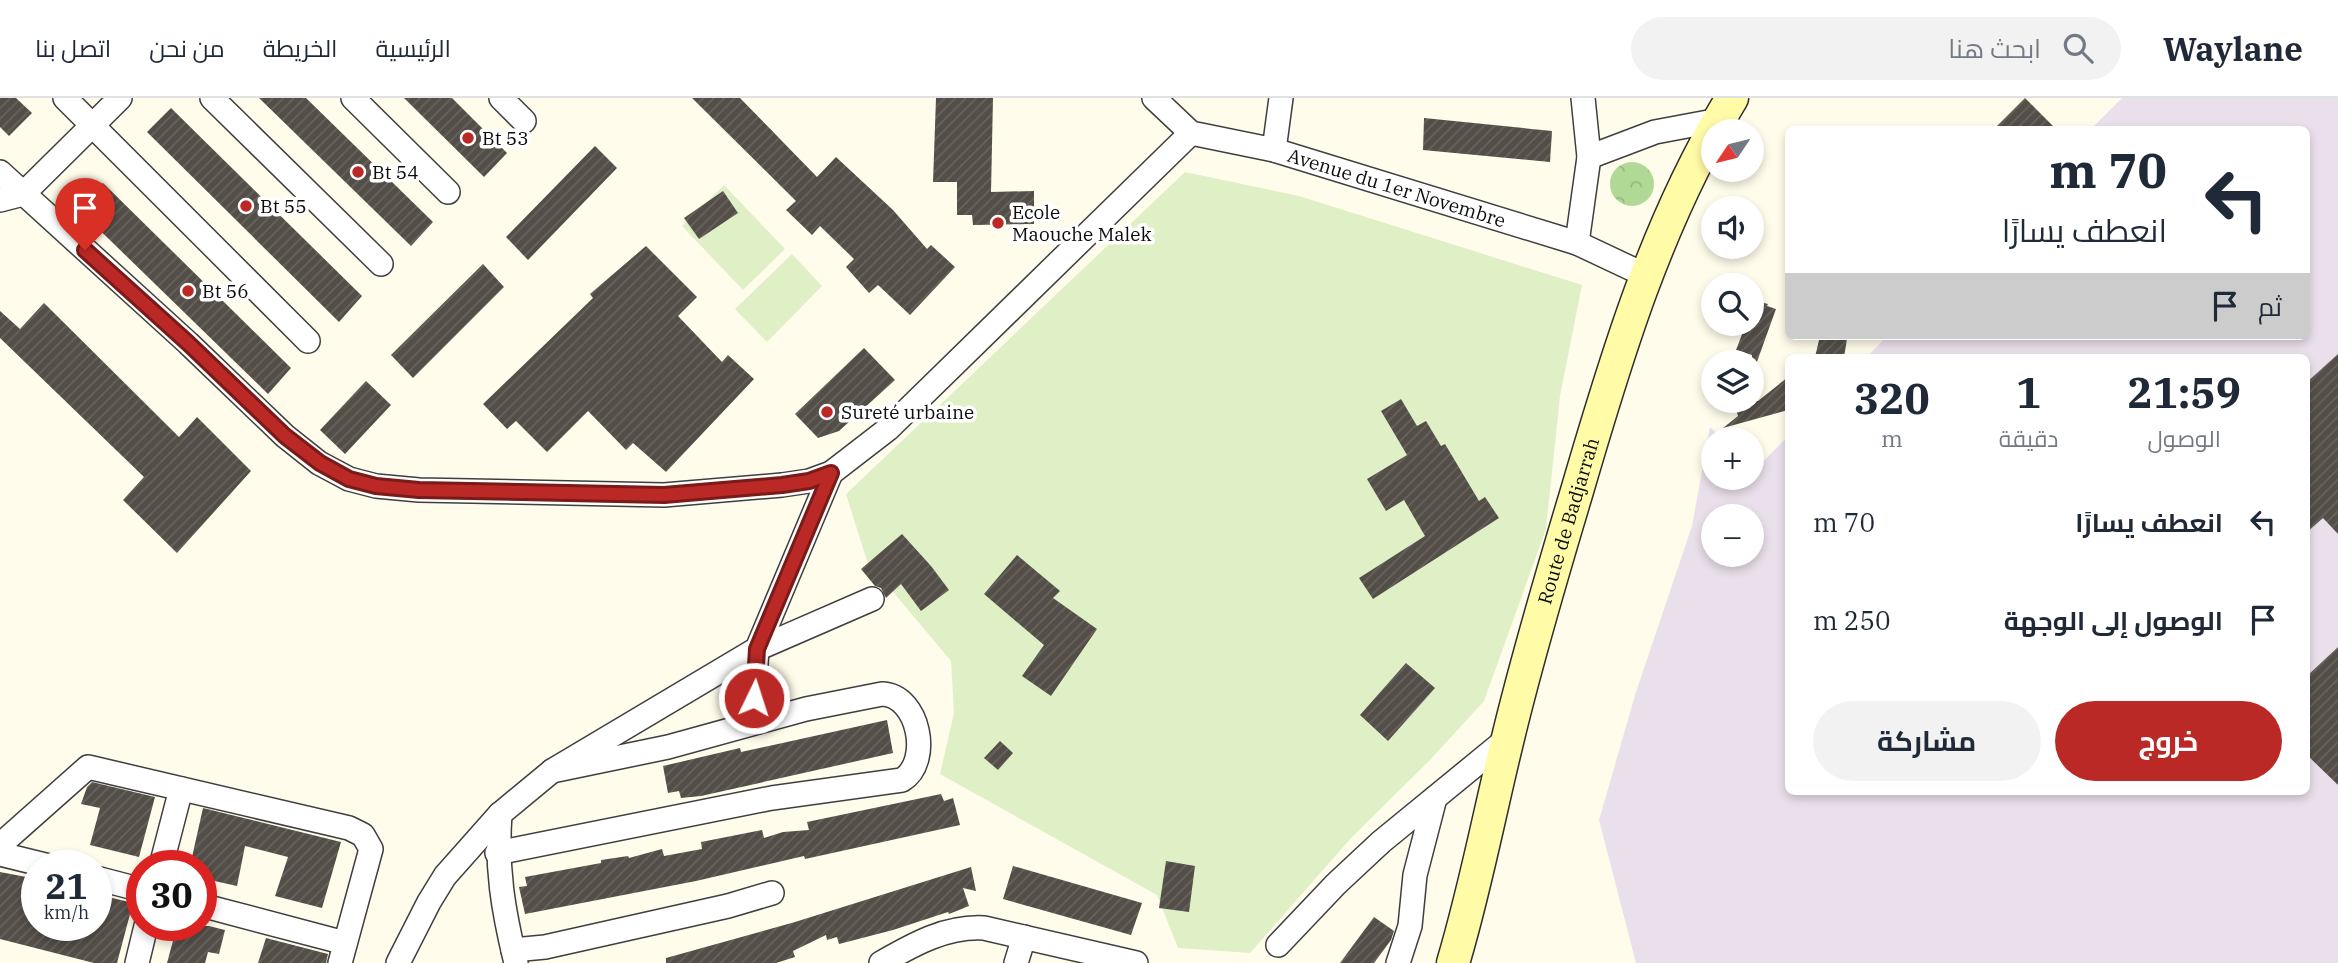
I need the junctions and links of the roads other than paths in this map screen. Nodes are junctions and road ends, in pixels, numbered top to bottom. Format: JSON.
{"nodes":[{"id":1,"x":65,"y":98,"type":"edge"},
{"id":2,"x":120,"y":98,"type":"edge"},
{"id":3,"x":212,"y":98,"type":"edge"},
{"id":4,"x":353,"y":98,"type":"edge"},
{"id":5,"x":501,"y":98,"type":"edge"},
{"id":6,"x":1154,"y":98,"type":"edge"},
{"id":7,"x":1281,"y":98,"type":"edge"},
{"id":8,"x":1583,"y":98,"type":"edge"},
{"id":9,"x":1725,"y":109,"type":"edge"},
{"id":10,"x":524,"y":121,"type":"dead end"},
{"id":11,"x":93,"y":125,"type":"junction"},
{"id":12,"x":1191,"y":133,"type":"junction"},
{"id":13,"x":1274,"y":150,"type":"junction"},
{"id":14,"x":1589,"y":157,"type":"junction"},
{"id":15,"x":0,"y":172,"type":"edge"},
{"id":16,"x":447,"y":192,"type":"dead end"},
{"id":17,"x":23,"y":194,"type":"junction"},
{"id":18,"x":0,"y":200,"type":"edge"},
{"id":19,"x":1577,"y":243,"type":"junction"},
{"id":20,"x":381,"y":264,"type":"dead end"},
{"id":21,"x":1645,"y":275,"type":"junction"},
{"id":22,"x":308,"y":341,"type":"dead end"},
{"id":23,"x":831,"y":473,"type":"junction"},
{"id":24,"x":872,"y":599,"type":"dead end"},
{"id":25,"x":757,"y":649,"type":"junction"},
{"id":26,"x":752,"y":723,"type":"junction"},
{"id":27,"x":1507,"y":738,"type":"junction"},
{"id":28,"x":552,"y":771,"type":"junction"},
{"id":29,"x":181,"y":789,"type":"junction"},
{"id":30,"x":1435,"y":798,"type":"junction"},
{"id":31,"x":499,"y":814,"type":"junction"},
{"id":32,"x":0,"y":845,"type":"edge"},
{"id":33,"x":164,"y":850,"type":"edge"},
{"id":34,"x":497,"y":853,"type":"junction"},
{"id":35,"x":0,"y":854,"type":"edge"},
{"id":36,"x":21,"y":859,"type":"edge"},
{"id":37,"x":772,"y":893,"type":"dead end"},
{"id":38,"x":217,"y":910,"type":"edge"},
{"id":39,"x":1024,"y":937,"type":"junction"},
{"id":40,"x":142,"y":941,"type":"edge"},
{"id":41,"x":1278,"y":945,"type":"dead end"},
{"id":42,"x":343,"y":953,"type":"edge"},
{"id":43,"x":514,"y":957,"type":"edge"},
{"id":44,"x":137,"y":963,"type":"edge"},
{"id":45,"x":398,"y":963,"type":"edge"},
{"id":46,"x":881,"y":963,"type":"edge"},
{"id":47,"x":1016,"y":963,"type":"edge"},
{"id":48,"x":1136,"y":963,"type":"edge"},
{"id":49,"x":1398,"y":963,"type":"edge"},
{"id":50,"x":1453,"y":963,"type":"edge"}],
"edges":[{"from":1,"to":11,"type":"street"},
{"from":2,"to":11,"type":"street"},
{"from":3,"to":20,"type":"street"},
{"from":4,"to":16,"type":"street"},
{"from":5,"to":10,"type":"street"},
{"from":6,"to":12,"type":"street"},
{"from":7,"to":13,"type":"street"},
{"from":8,"to":14,"type":"street"},
{"from":9,"to":14,"type":"street"},
{"from":9,"to":21,"type":"main road","name":"Route de Badjarrah"},
{"from":11,"to":17,"type":"street"},
{"from":11,"to":22,"type":"street"},
{"from":12,"to":13,"type":"street","name":"Avenue du 1er Novembre"},
{"from":12,"to":23,"type":"street"},
{"from":13,"to":19,"type":"street","name":"Avenue du 1er Novembre"},
{"from":14,"to":19,"type":"street"},
{"from":15,"to":17,"type":"street"},
{"from":17,"to":18,"type":"street"},
{"from":17,"to":23,"type":"street"},
{"from":19,"to":21,"type":"street","name":"Avenue du 1er Novembre"},
{"from":21,"to":27,"type":"main road","name":"Route de Badjarrah"},
{"from":23,"to":25,"type":"street"},
{"from":24,"to":25,"type":"street"},
{"from":25,"to":26,"type":"street"},
{"from":25,"to":28,"type":"street"},
{"from":26,"to":28,"type":"street"},
{"from":26,"to":34,"type":"street"},
{"from":27,"to":30,"type":"street"},
{"from":27,"to":50,"type":"main road","name":"Route de Badjarrah"},
{"from":28,"to":31,"type":"street"},
{"from":29,"to":32,"type":"street"},
{"from":29,"to":33,"type":"street"},
{"from":29,"to":42,"type":"street"},
{"from":30,"to":41,"type":"street"},
{"from":30,"to":49,"type":"street"},
{"from":31,"to":34,"type":"street"},
{"from":31,"to":45,"type":"street"},
{"from":34,"to":43,"type":"street"},
{"from":35,"to":36,"type":"street"},
{"from":37,"to":43,"type":"street"},
{"from":38,"to":42,"type":"street"},
{"from":39,"to":46,"type":"street"},
{"from":39,"to":47,"type":"street"},
{"from":39,"to":48,"type":"street"},
{"from":40,"to":44,"type":"street"}]}
